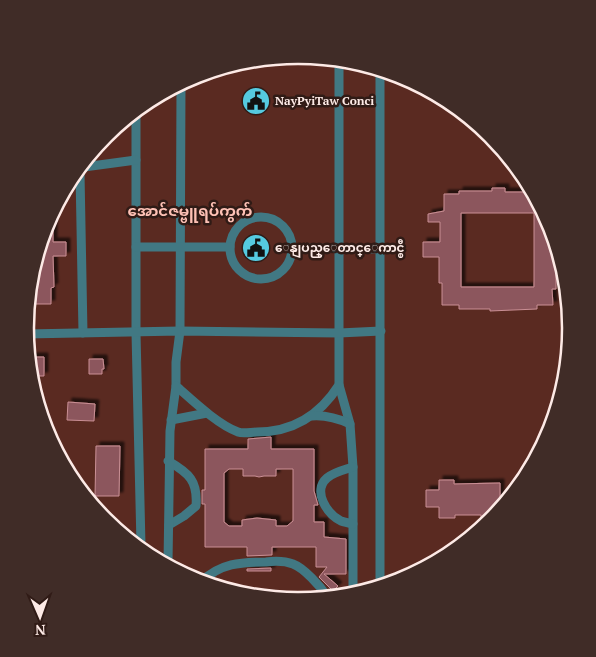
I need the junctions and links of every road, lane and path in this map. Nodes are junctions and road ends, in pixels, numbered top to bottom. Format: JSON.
{"nodes":[{"id":1,"x":339,"y":68,"type":"edge"},
{"id":2,"x":380,"y":77,"type":"edge"},
{"id":3,"x":181,"y":92,"type":"edge"},
{"id":4,"x":136,"y":120,"type":"edge"},
{"id":5,"x":136,"y":160,"type":"junction"},
{"id":6,"x":89,"y":166,"type":"edge"},
{"id":7,"x":80,"y":179,"type":"edge"},
{"id":8,"x":181,"y":246,"type":"junction"},
{"id":9,"x":136,"y":247,"type":"junction"},
{"id":10,"x":230,"y":247,"type":"junction"},
{"id":11,"x":293,"y":248,"type":"junction"},
{"id":12,"x":339,"y":248,"type":"junction"},
{"id":13,"x":381,"y":248,"type":"junction"},
{"id":14,"x":180,"y":331,"type":"junction"},
{"id":15,"x":381,"y":331,"type":"junction"},
{"id":16,"x":83,"y":333,"type":"junction"},
{"id":17,"x":136,"y":333,"type":"junction"},
{"id":18,"x":339,"y":333,"type":"junction"},
{"id":19,"x":34,"y":334,"type":"edge"},
{"id":20,"x":339,"y":385,"type":"junction"},
{"id":21,"x":176,"y":386,"type":"junction"},
{"id":22,"x":207,"y":413,"type":"junction"},
{"id":23,"x":312,"y":416,"type":"junction"},
{"id":24,"x":171,"y":420,"type":"junction"},
{"id":25,"x":350,"y":424,"type":"junction"},
{"id":26,"x":168,"y":461,"type":"junction"},
{"id":27,"x":353,"y":467,"type":"junction"},
{"id":28,"x":353,"y":524,"type":"junction"},
{"id":29,"x":169,"y":525,"type":"junction"},
{"id":30,"x":140,"y":540,"type":"edge"},
{"id":31,"x":168,"y":558,"type":"edge"},
{"id":32,"x":208,"y":577,"type":"edge"},
{"id":33,"x":380,"y":580,"type":"edge"},
{"id":34,"x":353,"y":587,"type":"edge"},
{"id":35,"x":323,"y":591,"type":"edge"}],
"edges":[{"from":1,"to":12,"type":"street"},
{"from":2,"to":13,"type":"street"},
{"from":3,"to":8,"type":"street"},
{"from":4,"to":5,"type":"street"},
{"from":5,"to":6,"type":"street"},
{"from":5,"to":9,"type":"street"},
{"from":7,"to":16,"type":"street"},
{"from":8,"to":9,"type":"street"},
{"from":8,"to":10,"type":"street"},
{"from":8,"to":14,"type":"street"},
{"from":9,"to":17,"type":"street"},
{"from":10,"to":11,"type":"street"},
{"from":10,"to":11,"type":"street"},
{"from":11,"to":12,"type":"street"},
{"from":12,"to":13,"type":"street"},
{"from":12,"to":18,"type":"street"},
{"from":13,"to":15,"type":"street"},
{"from":14,"to":17,"type":"street"},
{"from":14,"to":18,"type":"street"},
{"from":14,"to":21,"type":"street"},
{"from":15,"to":18,"type":"street"},
{"from":15,"to":33,"type":"street"},
{"from":16,"to":17,"type":"street"},
{"from":16,"to":19,"type":"street"},
{"from":17,"to":30,"type":"street"},
{"from":18,"to":20,"type":"street"},
{"from":20,"to":23,"type":"street"},
{"from":20,"to":25,"type":"street"},
{"from":21,"to":22,"type":"street"},
{"from":21,"to":24,"type":"street"},
{"from":22,"to":23,"type":"street"},
{"from":22,"to":24,"type":"street"},
{"from":23,"to":25,"type":"street"},
{"from":24,"to":26,"type":"street"},
{"from":25,"to":27,"type":"street"},
{"from":26,"to":29,"type":"street"},
{"from":26,"to":29,"type":"street"},
{"from":27,"to":28,"type":"street"},
{"from":27,"to":28,"type":"street"},
{"from":28,"to":34,"type":"street"},
{"from":29,"to":31,"type":"street"},
{"from":32,"to":35,"type":"street"}]}
